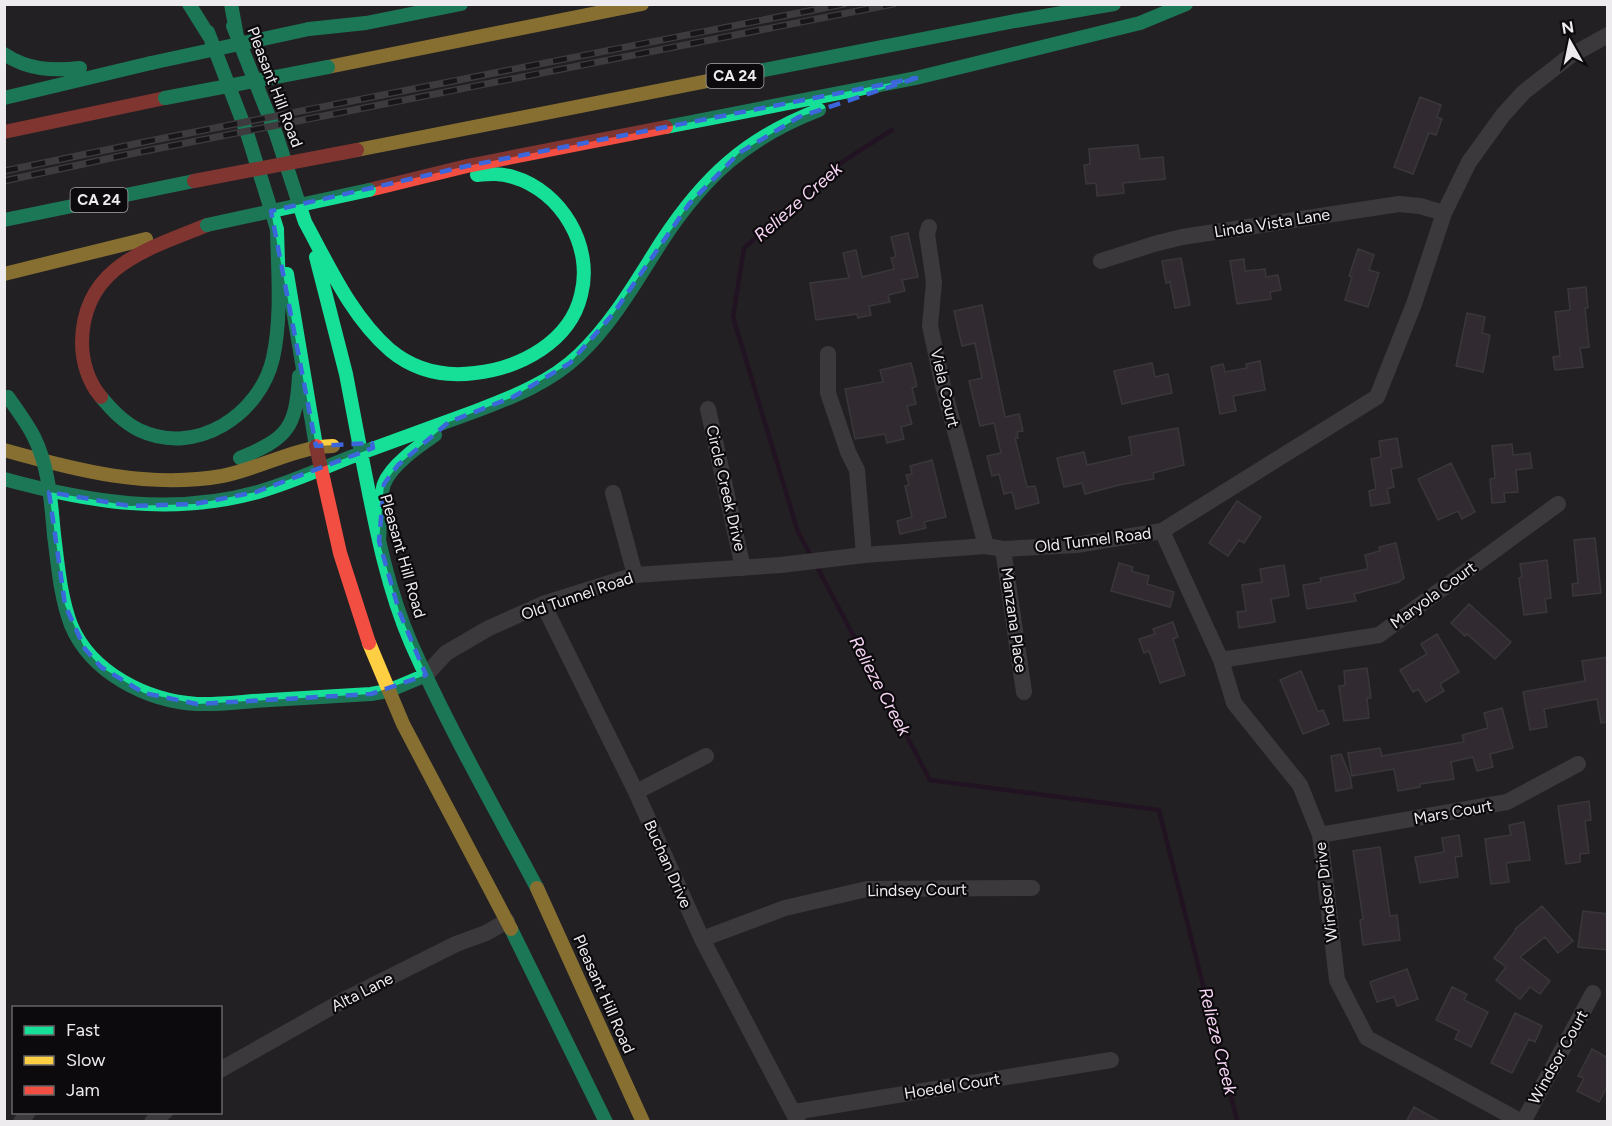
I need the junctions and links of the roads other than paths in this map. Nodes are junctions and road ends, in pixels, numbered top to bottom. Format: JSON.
{"nodes":[{"id":1,"x":189,"y":4,"type":"edge"},
{"id":2,"x":195,"y":4,"type":"edge"},
{"id":3,"x":223,"y":4,"type":"edge"},
{"id":4,"x":231,"y":4,"type":"edge"},
{"id":5,"x":461,"y":4,"type":"edge"},
{"id":6,"x":642,"y":4,"type":"edge"},
{"id":7,"x":1114,"y":4,"type":"edge"},
{"id":8,"x":1186,"y":4,"type":"edge"},
{"id":9,"x":357,"y":9,"type":"dead end"},
{"id":10,"x":309,"y":29,"type":"junction"},
{"id":11,"x":236,"y":31,"type":"junction"},
{"id":12,"x":1608,"y":35,"type":"edge"},
{"id":13,"x":209,"y":36,"type":"junction"},
{"id":14,"x":4,"y":54,"type":"edge"},
{"id":15,"x":152,"y":63,"type":"junction"},
{"id":16,"x":916,"y":78,"type":"junction"},
{"id":17,"x":4,"y":98,"type":"edge"},
{"id":18,"x":4,"y":132,"type":"edge"},
{"id":19,"x":369,"y":190,"type":"junction"},
{"id":20,"x":1444,"y":213,"type":"junction"},
{"id":21,"x":4,"y":220,"type":"edge"},
{"id":22,"x":305,"y":222,"type":"junction"},
{"id":23,"x":207,"y":225,"type":"junction"},
{"id":24,"x":929,"y":227,"type":"dead end"},
{"id":25,"x":277,"y":230,"type":"junction"},
{"id":26,"x":1101,"y":261,"type":"dead end"},
{"id":27,"x":4,"y":274,"type":"edge"},
{"id":28,"x":300,"y":347,"type":"junction"},
{"id":29,"x":828,"y":354,"type":"dead end"},
{"id":30,"x":6,"y":395,"type":"edge"},
{"id":31,"x":708,"y":409,"type":"dead end"},
{"id":32,"x":449,"y":422,"type":"junction"},
{"id":33,"x":316,"y":446,"type":"junction"},
{"id":34,"x":4,"y":450,"type":"edge"},
{"id":35,"x":361,"y":453,"type":"junction"},
{"id":36,"x":320,"y":469,"type":"junction"},
{"id":37,"x":4,"y":479,"type":"edge"},
{"id":38,"x":191,"y":479,"type":"junction"},
{"id":39,"x":613,"y":493,"type":"dead end"},
{"id":40,"x":1558,"y":504,"type":"dead end"},
{"id":41,"x":1161,"y":531,"type":"junction"},
{"id":42,"x":379,"y":541,"type":"junction"},
{"id":43,"x":986,"y":546,"type":"junction"},
{"id":44,"x":1003,"y":549,"type":"junction"},
{"id":45,"x":864,"y":555,"type":"junction"},
{"id":46,"x":743,"y":568,"type":"junction"},
{"id":47,"x":635,"y":575,"type":"junction"},
{"id":48,"x":543,"y":604,"type":"junction"},
{"id":49,"x":1221,"y":660,"type":"junction"},
{"id":50,"x":426,"y":675,"type":"junction"},
{"id":51,"x":388,"y":692,"type":"junction"},
{"id":52,"x":1024,"y":692,"type":"dead end"},
{"id":53,"x":706,"y":756,"type":"dead end"},
{"id":54,"x":1578,"y":764,"type":"dead end"},
{"id":55,"x":636,"y":792,"type":"junction"},
{"id":56,"x":1320,"y":835,"type":"junction"},
{"id":57,"x":1032,"y":888,"type":"dead end"},
{"id":58,"x":507,"y":921,"type":"junction"},
{"id":59,"x":702,"y":939,"type":"junction"},
{"id":60,"x":1593,"y":993,"type":"dead end"},
{"id":61,"x":1111,"y":1060,"type":"dead end"},
{"id":62,"x":222,"y":1069,"type":"edge"},
{"id":63,"x":796,"y":1117,"type":"edge"},
{"id":64,"x":606,"y":1122,"type":"edge"},
{"id":65,"x":643,"y":1122,"type":"edge"},
{"id":66,"x":1523,"y":1122,"type":"edge"}],
"edges":[{"from":1,"to":13,"type":"main road"},
{"from":2,"to":13,"type":"main road"},
{"from":3,"to":11,"type":"main road","name":"Pleasant Hill Road"},
{"from":4,"to":11,"type":"main road"},
{"from":5,"to":10,"type":"main road"},
{"from":6,"to":18,"type":"main road","bridge":true},
{"from":7,"to":21,"type":"main road","number":"CA 24","bridge":true},
{"from":8,"to":16,"type":"main road"},
{"from":9,"to":10,"type":"main road"},
{"from":10,"to":15,"type":"main road","bridge":true},
{"from":11,"to":22,"type":"main road","name":"Pleasant Hill Road"},
{"from":12,"to":20,"type":"street","name":"Old Tunnel Road"},
{"from":13,"to":25,"type":"main road"},
{"from":14,"to":15,"type":"main road"},
{"from":15,"to":17,"type":"main road"},
{"from":16,"to":19,"type":"main road"},
{"from":16,"to":32,"type":"main road"},
{"from":19,"to":22,"type":"main road"},
{"from":19,"to":23,"type":"main road","bridge":true},
{"from":20,"to":26,"type":"street","name":"Linda Vista Lane"},
{"from":20,"to":41,"type":"street","name":"Old Tunnel Road"},
{"from":22,"to":35,"type":"main road","name":"Pleasant Hill Road"},
{"from":23,"to":25,"type":"main road"},
{"from":23,"to":27,"type":"main road"},
{"from":24,"to":43,"type":"street","name":"Viela Court"},
{"from":25,"to":28,"type":"main road"},
{"from":28,"to":33,"type":"main road"},
{"from":28,"to":38,"type":"main road"},
{"from":29,"to":45,"type":"street"},
{"from":30,"to":51,"type":"main road","bridge":true},
{"from":31,"to":46,"type":"street","name":"Circle Creek Drive"},
{"from":32,"to":35,"type":"main road"},
{"from":32,"to":42,"type":"main road"},
{"from":33,"to":35,"type":"main road"},
{"from":33,"to":36,"type":"main road"},
{"from":33,"to":38,"type":"main road"},
{"from":34,"to":38,"type":"main road"},
{"from":35,"to":36,"type":"main road"},
{"from":35,"to":42,"type":"main road","name":"Pleasant Hill Road"},
{"from":36,"to":37,"type":"main road"},
{"from":36,"to":51,"type":"main road"},
{"from":39,"to":47,"type":"street"},
{"from":40,"to":49,"type":"street","name":"Maryola Court"},
{"from":41,"to":44,"type":"street","name":"Old Tunnel Road"},
{"from":41,"to":49,"type":"street","name":"Windsor Drive"},
{"from":42,"to":50,"type":"main road","name":"Pleasant Hill Road"},
{"from":43,"to":44,"type":"street","name":"Old Tunnel Road"},
{"from":43,"to":45,"type":"street","name":"Old Tunnel Road"},
{"from":44,"to":52,"type":"street","name":"Manzana Place"},
{"from":45,"to":46,"type":"street","name":"Old Tunnel Road"},
{"from":46,"to":47,"type":"street","name":"Old Tunnel Road"},
{"from":47,"to":48,"type":"street","name":"Old Tunnel Road"},
{"from":48,"to":50,"type":"street","name":"Old Tunnel Road"},
{"from":48,"to":55,"type":"street","name":"Buchan Drive"},
{"from":49,"to":56,"type":"street","name":"Windsor Drive"},
{"from":50,"to":51,"type":"main road"},
{"from":50,"to":65,"type":"main road","name":"Pleasant Hill Road"},
{"from":51,"to":58,"type":"main road"},
{"from":53,"to":55,"type":"street"},
{"from":54,"to":56,"type":"street","name":"Mars Court"},
{"from":55,"to":59,"type":"street","name":"Buchan Drive"},
{"from":56,"to":66,"type":"street","name":"Windsor Drive"},
{"from":57,"to":59,"type":"street","name":"Lindsey Court"},
{"from":58,"to":62,"type":"street","name":"Alta Lane"},
{"from":58,"to":64,"type":"main road"},
{"from":59,"to":63,"type":"street","name":"Buchan Drive"},
{"from":60,"to":66,"type":"street","name":"Windsor Court"},
{"from":61,"to":63,"type":"street","name":"Hoedel Court"}]}
